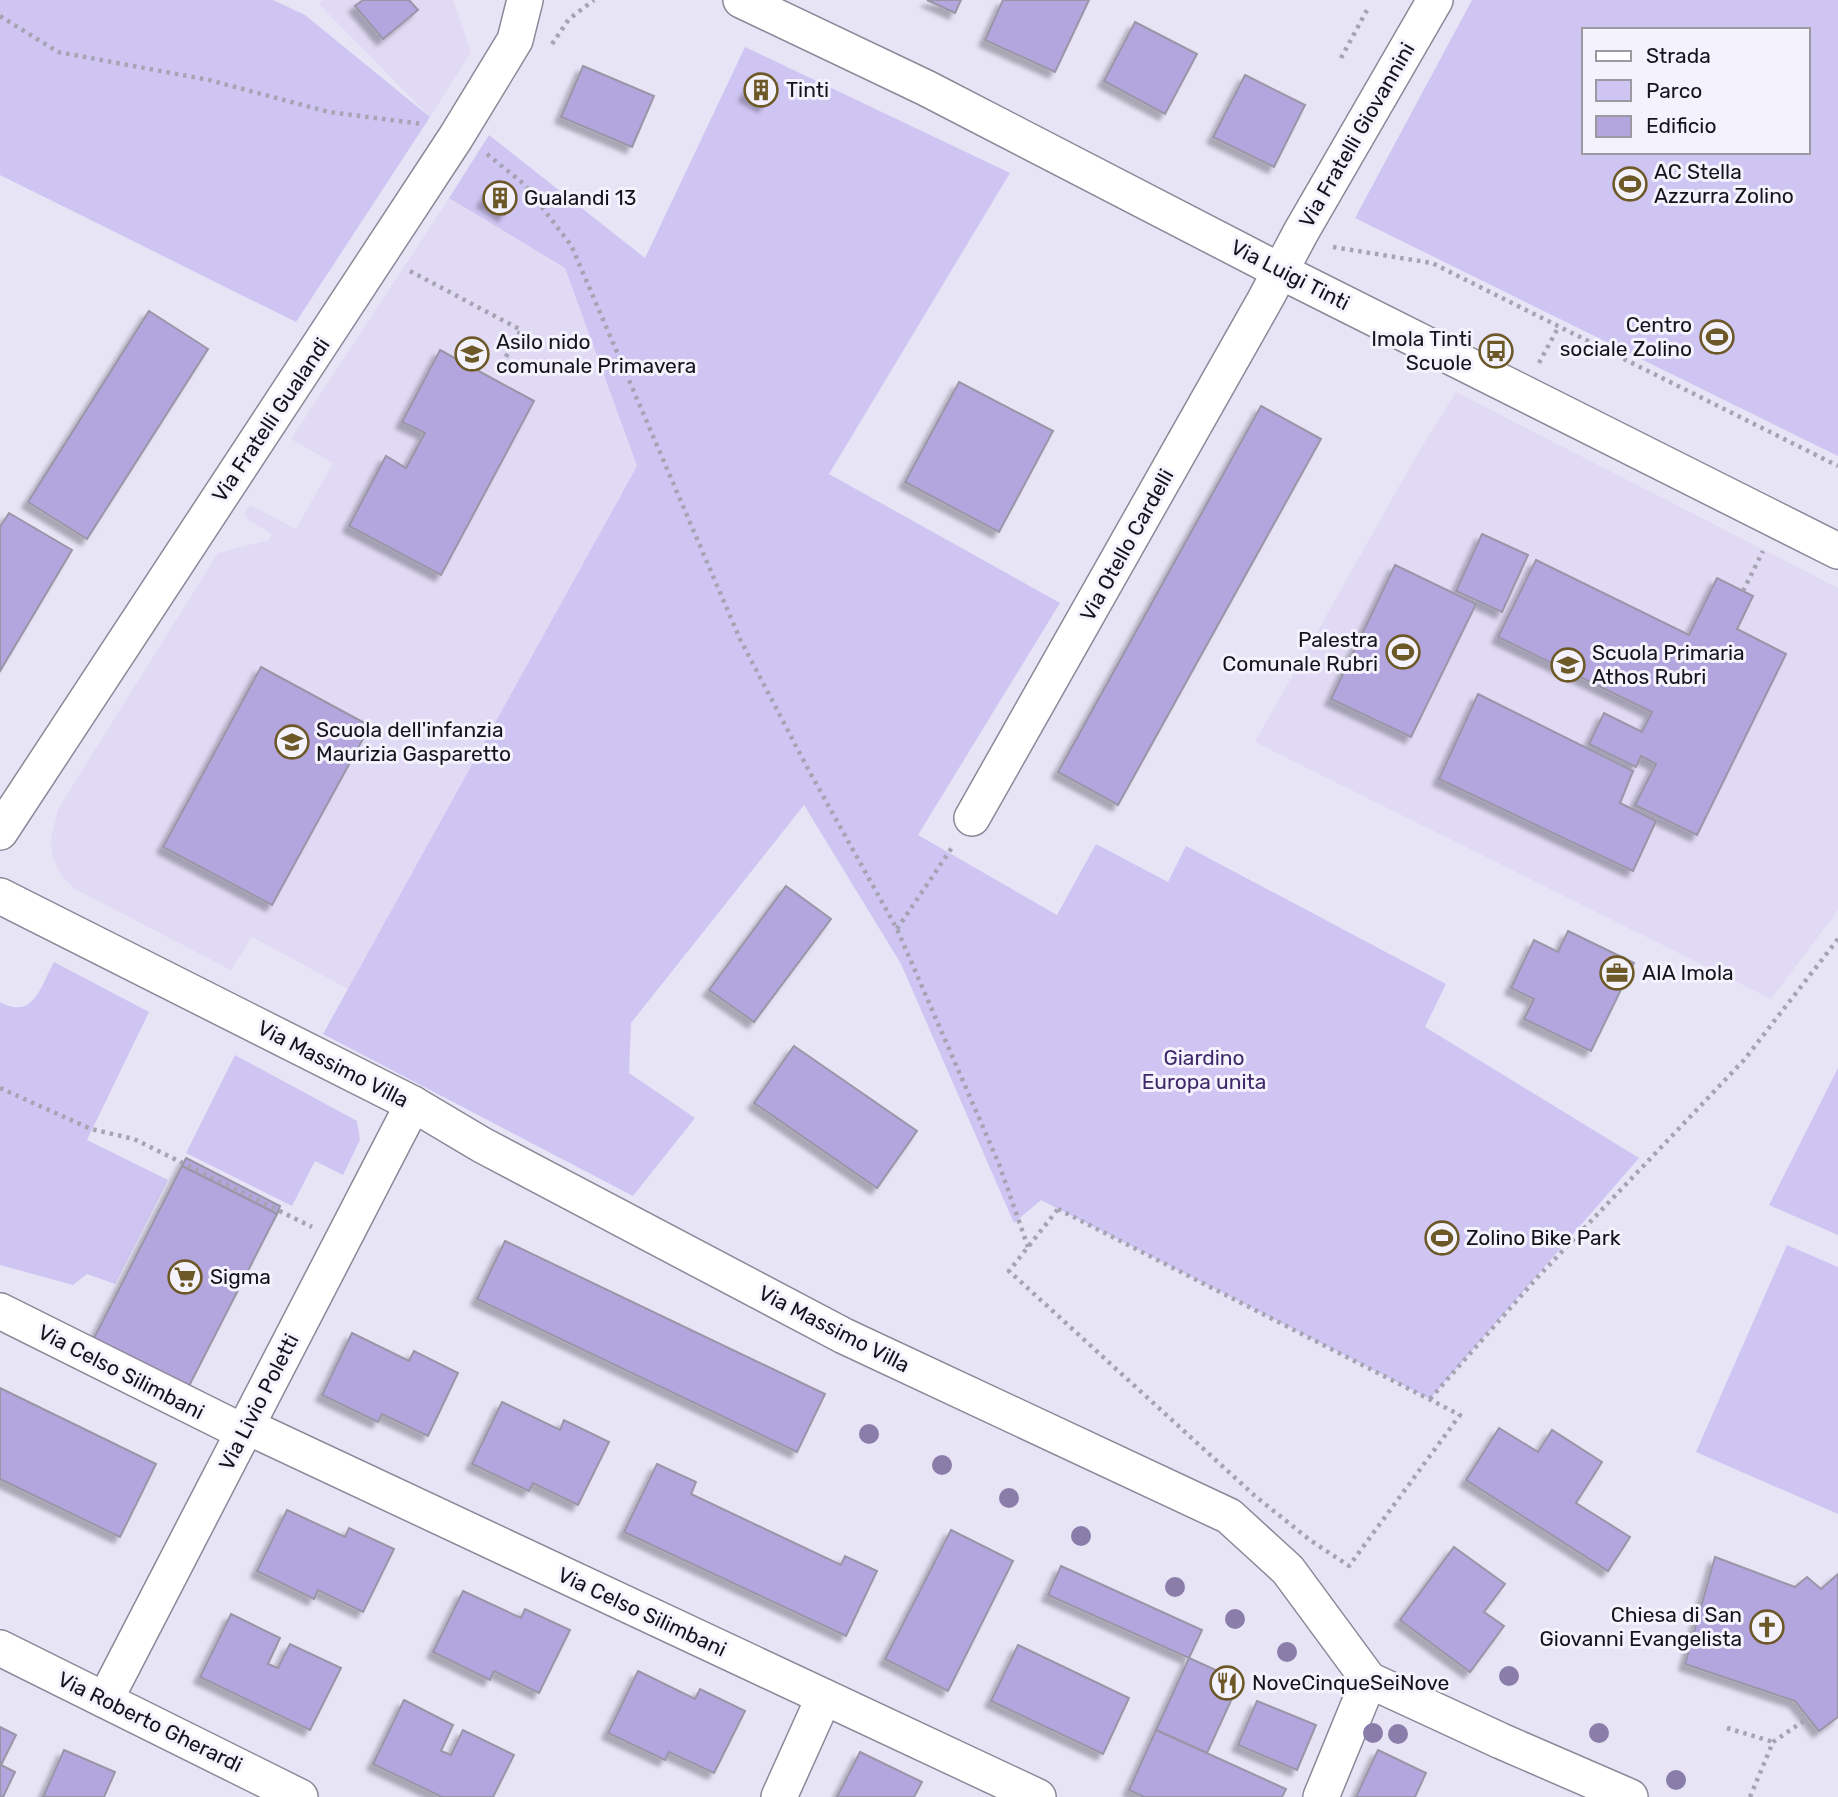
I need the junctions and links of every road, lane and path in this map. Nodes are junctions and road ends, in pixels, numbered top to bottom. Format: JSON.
{"nodes":[{"id":1,"x":525,"y":0,"type":"edge"},
{"id":2,"x":741,"y":0,"type":"edge"},
{"id":3,"x":1434,"y":0,"type":"edge"},
{"id":4,"x":1367,"y":10,"type":"dead end"},
{"id":5,"x":0,"y":16,"type":"edge"},
{"id":6,"x":1341,"y":58,"type":"dead end"},
{"id":7,"x":456,"y":137,"type":"junction"},
{"id":8,"x":1301,"y":232,"type":"junction"},
{"id":9,"x":410,"y":270,"type":"dead end"},
{"id":10,"x":1280,"y":271,"type":"junction"},
{"id":11,"x":498,"y":372,"type":"dead end"},
{"id":12,"x":1838,"y":466,"type":"edge"},
{"id":13,"x":1766,"y":544,"type":"dead end"},
{"id":14,"x":1838,"y":551,"type":"edge"},
{"id":15,"x":1743,"y":591,"type":"dead end"},
{"id":16,"x":972,"y":818,"type":"joint"},
{"id":17,"x":0,"y":832,"type":"edge"},
{"id":18,"x":0,"y":896,"type":"edge"},
{"id":19,"x":897,"y":929,"type":"junction"},
{"id":20,"x":1838,"y":939,"type":"edge"},
{"id":21,"x":0,"y":1088,"type":"edge"},
{"id":22,"x":413,"y":1104,"type":"junction"},
{"id":23,"x":289,"y":1215,"type":"dead end"},
{"id":24,"x":1028,"y":1247,"type":"junction"},
{"id":25,"x":0,"y":1311,"type":"edge"},
{"id":26,"x":1430,"y":1399,"type":"junction"},
{"id":27,"x":245,"y":1429,"type":"junction"},
{"id":28,"x":1255,"y":1496,"type":"dead end"},
{"id":29,"x":1310,"y":1541,"type":"dead end"},
{"id":30,"x":0,"y":1648,"type":"edge"},
{"id":31,"x":1369,"y":1680,"type":"junction"},
{"id":32,"x":824,"y":1697,"type":"junction"},
{"id":33,"x":104,"y":1700,"type":"junction"},
{"id":34,"x":1808,"y":1718,"type":"dead end"},
{"id":35,"x":1727,"y":1728,"type":"dead end"},
{"id":36,"x":1773,"y":1742,"type":"junction"},
{"id":37,"x":971,"y":1783,"type":"edge"},
{"id":38,"x":300,"y":1797,"type":"edge"},
{"id":39,"x":779,"y":1797,"type":"edge"},
{"id":40,"x":1038,"y":1797,"type":"edge"},
{"id":41,"x":1321,"y":1797,"type":"edge"},
{"id":42,"x":1630,"y":1797,"type":"edge"},
{"id":43,"x":1750,"y":1797,"type":"edge"}],
"edges":[{"from":1,"to":7,"type":"street","name":"Via Fratelli Gualandi"},
{"from":2,"to":10,"type":"street","name":"Via Luigi Tinti"},
{"from":3,"to":8,"type":"street","name":"Via Fratelli Giovannini"},
{"from":4,"to":6,"type":"path"},
{"from":5,"to":7,"type":"path"},
{"from":7,"to":17,"type":"street","name":"Via Fratelli Gualandi"},
{"from":7,"to":19,"type":"path"},
{"from":8,"to":10,"type":"street","name":"Via Fratelli Giovannini"},
{"from":8,"to":12,"type":"path"},
{"from":9,"to":11,"type":"path"},
{"from":10,"to":14,"type":"street","name":"Via Luigi Tinti"},
{"from":10,"to":16,"type":"street","name":"Via Otello Cardelli"},
{"from":13,"to":15,"type":"path"},
{"from":16,"to":19,"type":"path"},
{"from":18,"to":22,"type":"street","name":"Via Massimo Villa"},
{"from":19,"to":24,"type":"path"},
{"from":20,"to":26,"type":"path"},
{"from":21,"to":23,"type":"path"},
{"from":22,"to":27,"type":"street","name":"Via Livio Poletti"},
{"from":22,"to":31,"type":"street","name":"Via Massimo Villa"},
{"from":24,"to":26,"type":"path"},
{"from":24,"to":28,"type":"path"},
{"from":25,"to":27,"type":"street","name":"Via Celso Silimbani"},
{"from":26,"to":29,"type":"path"},
{"from":27,"to":32,"type":"street","name":"Via Celso Silimbani"},
{"from":27,"to":33,"type":"street","name":"Via Livio Poletti"},
{"from":30,"to":33,"type":"street","name":"Via Roberto Gherardi"},
{"from":31,"to":41,"type":"street"},
{"from":31,"to":42,"type":"street","name":"Via Massimo Villa"},
{"from":32,"to":37,"type":"street","name":"Via Celso Silimbani"},
{"from":32,"to":39,"type":"street"},
{"from":33,"to":38,"type":"street","name":"Via Roberto Gherardi"},
{"from":34,"to":36,"type":"path"},
{"from":35,"to":36,"type":"path"},
{"from":36,"to":43,"type":"path"},
{"from":37,"to":40,"type":"street","name":"Via Celso Silimbani"}]}
